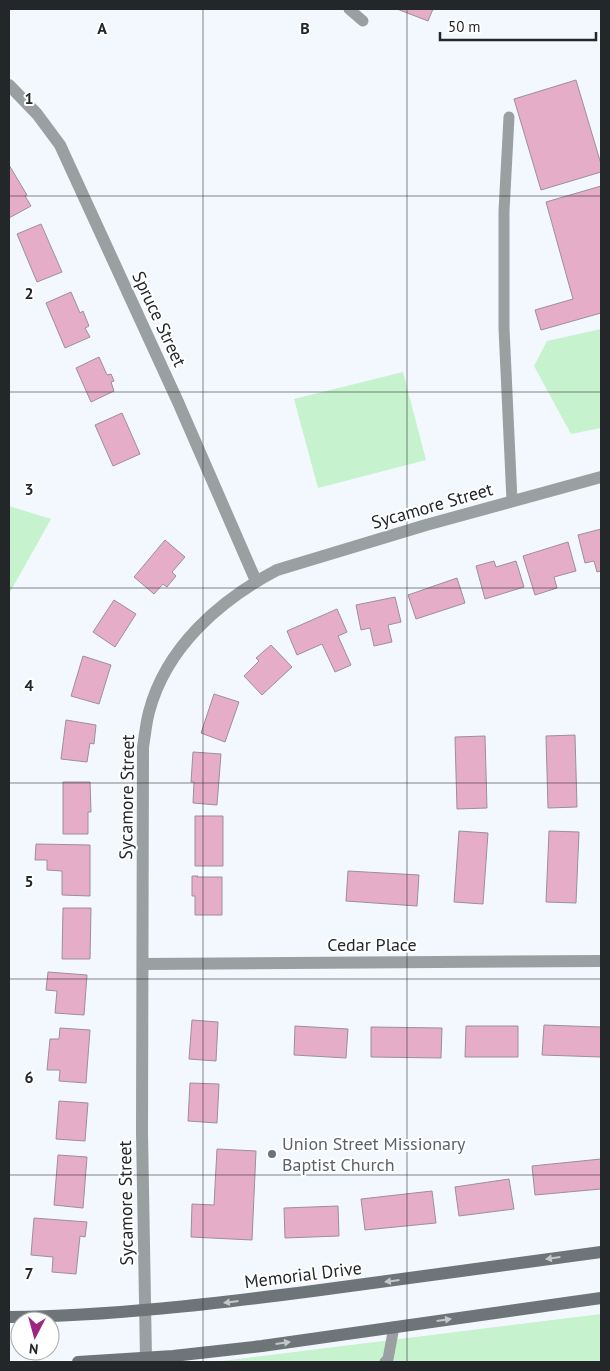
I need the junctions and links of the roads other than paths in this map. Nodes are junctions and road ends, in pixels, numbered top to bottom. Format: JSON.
{"nodes":[{"id":1,"x":349,"y":9,"type":"edge"},
{"id":2,"x":363,"y":21,"type":"dead end"},
{"id":3,"x":9,"y":85,"type":"edge"},
{"id":4,"x":509,"y":117,"type":"dead end"},
{"id":5,"x":601,"y":477,"type":"edge"},
{"id":6,"x":512,"y":501,"type":"junction"},
{"id":7,"x":256,"y":581,"type":"junction"},
{"id":8,"x":601,"y":961,"type":"edge"},
{"id":9,"x":143,"y":964,"type":"junction"},
{"id":10,"x":601,"y":1252,"type":"edge"},
{"id":11,"x":601,"y":1298,"type":"edge"},
{"id":12,"x":145,"y":1311,"type":"junction"},
{"id":13,"x":9,"y":1317,"type":"edge"},
{"id":14,"x":394,"y":1327,"type":"junction"},
{"id":15,"x":146,"y":1358,"type":"junction"},
{"id":16,"x":128,"y":1361,"type":"edge"},
{"id":17,"x":78,"y":1362,"type":"edge"},
{"id":18,"x":385,"y":1362,"type":"edge"}],
"edges":[{"from":1,"to":2,"type":"lane"},
{"from":3,"to":7,"type":"street","name":"Spruce Street"},
{"from":4,"to":6,"type":"lane"},
{"from":5,"to":6,"type":"street","name":"Sycamore Street"},
{"from":6,"to":7,"type":"street","name":"Sycamore Street"},
{"from":7,"to":9,"type":"street","name":"Sycamore Street"},
{"from":8,"to":9,"type":"street","name":"Cedar Place"},
{"from":9,"to":12,"type":"street","name":"Sycamore Street"},
{"from":10,"to":12,"type":"main road","name":"Memorial Drive","one_way":true},
{"from":14,"to":11,"type":"main road","one_way":true},
{"from":12,"to":13,"type":"main road","name":"Memorial Drive"},
{"from":12,"to":15,"type":"street","name":"Sycamore Street"},
{"from":15,"to":14,"type":"main road","one_way":true},
{"from":14,"to":18,"type":"lane"},
{"from":15,"to":16,"type":"main road"},
{"from":16,"to":17,"type":"main road"}]}
